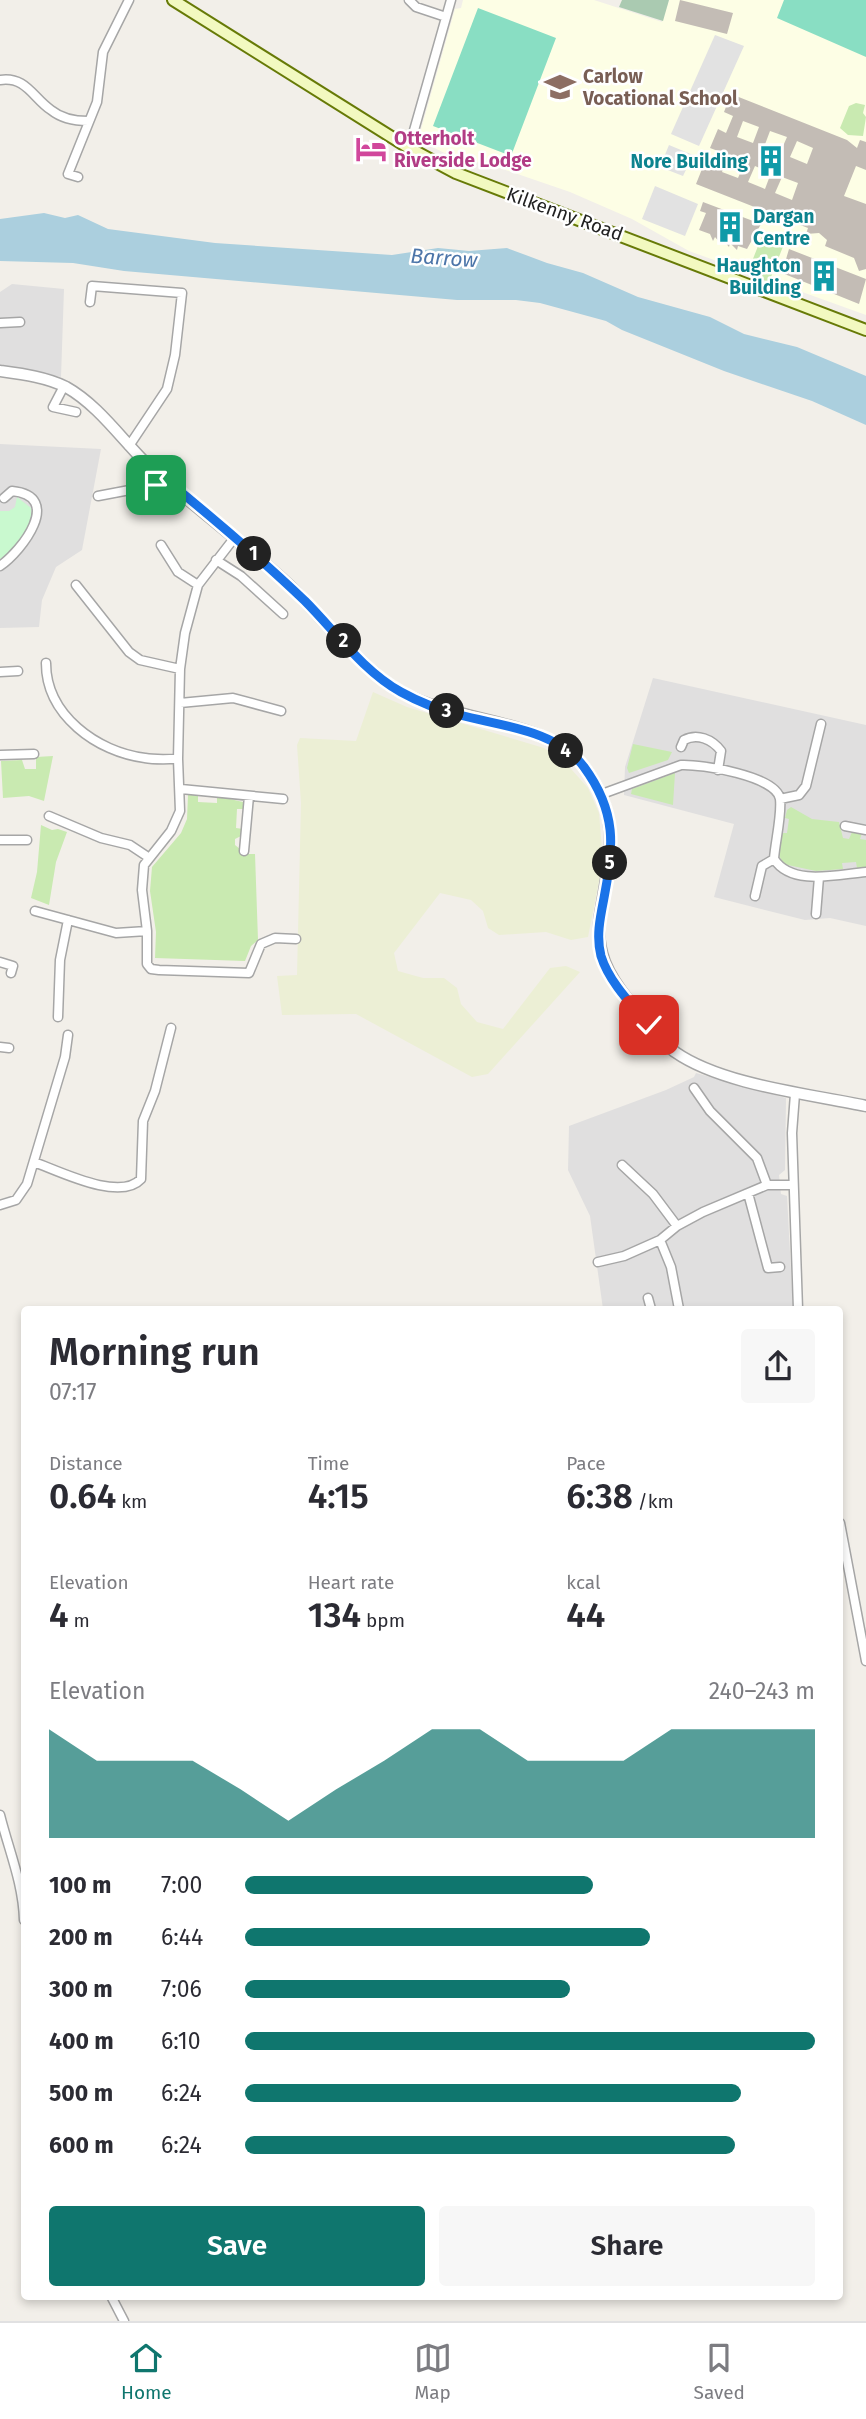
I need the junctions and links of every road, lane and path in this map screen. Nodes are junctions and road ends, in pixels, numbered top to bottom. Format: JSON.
{"nodes":[{"id":1,"x":129,"y":0,"type":"edge"},
{"id":2,"x":173,"y":0,"type":"edge"},
{"id":3,"x":409,"y":0,"type":"edge"},
{"id":4,"x":451,"y":0,"type":"edge"},
{"id":5,"x":446,"y":17,"type":"junction"},
{"id":6,"x":0,"y":80,"type":"edge"},
{"id":7,"x":88,"y":121,"type":"junction"},
{"id":8,"x":410,"y":148,"type":"junction"},
{"id":9,"x":78,"y":177,"type":"dead end"},
{"id":10,"x":90,"y":302,"type":"dead end"},
{"id":11,"x":20,"y":322,"type":"dead end"},
{"id":12,"x":0,"y":323,"type":"edge"},
{"id":13,"x":866,"y":330,"type":"edge"},
{"id":14,"x":0,"y":371,"type":"edge"},
{"id":15,"x":64,"y":386,"type":"junction"},
{"id":16,"x":76,"y":412,"type":"dead end"},
{"id":17,"x":129,"y":446,"type":"junction"},
{"id":18,"x":165,"y":479,"type":"junction"},
{"id":19,"x":98,"y":496,"type":"dead end"},
{"id":20,"x":4,"y":498,"type":"dead end"},
{"id":21,"x":235,"y":537,"type":"junction"},
{"id":22,"x":161,"y":545,"type":"dead end"},
{"id":23,"x":216,"y":561,"type":"junction"},
{"id":24,"x":0,"y":566,"type":"edge"},
{"id":25,"x":198,"y":584,"type":"junction"},
{"id":26,"x":76,"y":585,"type":"dead end"},
{"id":27,"x":283,"y":614,"type":"dead end"},
{"id":28,"x":46,"y":663,"type":"dead end"},
{"id":29,"x":180,"y":668,"type":"junction"},
{"id":30,"x":18,"y":671,"type":"dead end"},
{"id":31,"x":0,"y":672,"type":"edge"},
{"id":32,"x":180,"y":703,"type":"junction"},
{"id":33,"x":281,"y":711,"type":"dead end"},
{"id":34,"x":821,"y":724,"type":"dead end"},
{"id":35,"x":681,"y":747,"type":"dead end"},
{"id":36,"x":34,"y":754,"type":"dead end"},
{"id":37,"x":0,"y":755,"type":"edge"},
{"id":38,"x":178,"y":759,"type":"junction"},
{"id":39,"x":718,"y":770,"type":"junction"},
{"id":40,"x":181,"y":789,"type":"junction"},
{"id":41,"x":601,"y":794,"type":"junction"},
{"id":42,"x":249,"y":796,"type":"junction"},
{"id":43,"x":283,"y":799,"type":"dead end"},
{"id":44,"x":780,"y":799,"type":"junction"},
{"id":45,"x":49,"y":816,"type":"dead end"},
{"id":46,"x":845,"y":826,"type":"dead end"},
{"id":47,"x":866,"y":830,"type":"edge"},
{"id":48,"x":0,"y":840,"type":"edge"},
{"id":49,"x":27,"y":840,"type":"dead end"},
{"id":50,"x":244,"y":851,"type":"dead end"},
{"id":51,"x":148,"y":857,"type":"junction"},
{"id":52,"x":774,"y":859,"type":"junction"},
{"id":53,"x":866,"y":872,"type":"edge"},
{"id":54,"x":819,"y":877,"type":"junction"},
{"id":55,"x":755,"y":896,"type":"dead end"},
{"id":56,"x":35,"y":911,"type":"dead end"},
{"id":57,"x":816,"y":914,"type":"dead end"},
{"id":58,"x":68,"y":920,"type":"junction"},
{"id":59,"x":147,"y":931,"type":"junction"},
{"id":60,"x":296,"y":939,"type":"dead end"},
{"id":61,"x":0,"y":962,"type":"edge"},
{"id":62,"x":11,"y":973,"type":"dead end"},
{"id":63,"x":58,"y":1017,"type":"dead end"},
{"id":64,"x":171,"y":1028,"type":"dead end"},
{"id":65,"x":68,"y":1035,"type":"dead end"},
{"id":66,"x":694,"y":1088,"type":"dead end"},
{"id":67,"x":795,"y":1094,"type":"junction"},
{"id":68,"x":866,"y":1106,"type":"edge"},
{"id":69,"x":34,"y":1162,"type":"junction"},
{"id":70,"x":622,"y":1165,"type":"dead end"},
{"id":71,"x":767,"y":1185,"type":"junction"},
{"id":72,"x":793,"y":1185,"type":"junction"},
{"id":73,"x":748,"y":1193,"type":"junction"},
{"id":74,"x":0,"y":1205,"type":"edge"},
{"id":75,"x":677,"y":1226,"type":"junction"},
{"id":76,"x":660,"y":1240,"type":"junction"},
{"id":77,"x":598,"y":1262,"type":"dead end"},
{"id":78,"x":780,"y":1267,"type":"dead end"},
{"id":79,"x":648,"y":1298,"type":"dead end"},
{"id":80,"x":649,"y":1306,"type":"edge"},
{"id":81,"x":678,"y":1306,"type":"edge"},
{"id":82,"x":798,"y":1306,"type":"edge"},
{"id":83,"x":843,"y":1539,"type":"edge"},
{"id":84,"x":866,"y":1661,"type":"edge"},
{"id":85,"x":0,"y":1815,"type":"edge"},
{"id":86,"x":21,"y":1895,"type":"edge"},
{"id":87,"x":113,"y":2300,"type":"edge"},
{"id":88,"x":124,"y":2321,"type":"edge"}],
"edges":[{"from":1,"to":7,"type":"street"},
{"from":2,"to":8,"type":"main road","name":"Kilkenny Road"},
{"from":3,"to":5,"type":"street"},
{"from":4,"to":5,"type":"street"},
{"from":5,"to":8,"type":"street"},
{"from":6,"to":7,"type":"street"},
{"from":7,"to":9,"type":"street"},
{"from":8,"to":13,"type":"main road","name":"Kilkenny Road"},
{"from":10,"to":17,"type":"street"},
{"from":11,"to":12,"type":"street"},
{"from":14,"to":15,"type":"street"},
{"from":15,"to":16,"type":"street"},
{"from":15,"to":17,"type":"street"},
{"from":17,"to":18,"type":"street"},
{"from":18,"to":19,"type":"street"},
{"from":18,"to":21,"type":"street"},
{"from":20,"to":24,"type":"street"},
{"from":21,"to":23,"type":"street"},
{"from":21,"to":41,"type":"street"},
{"from":22,"to":25,"type":"street"},
{"from":23,"to":25,"type":"street"},
{"from":23,"to":27,"type":"street"},
{"from":25,"to":29,"type":"street"},
{"from":26,"to":29,"type":"street"},
{"from":28,"to":38,"type":"street"},
{"from":29,"to":32,"type":"street"},
{"from":30,"to":31,"type":"street"},
{"from":32,"to":33,"type":"street"},
{"from":32,"to":38,"type":"street"},
{"from":34,"to":44,"type":"street"},
{"from":35,"to":39,"type":"street"},
{"from":36,"to":37,"type":"street"},
{"from":38,"to":40,"type":"street"},
{"from":39,"to":41,"type":"street"},
{"from":39,"to":44,"type":"street"},
{"from":40,"to":42,"type":"street"},
{"from":40,"to":51,"type":"street"},
{"from":41,"to":67,"type":"street"},
{"from":42,"to":43,"type":"street"},
{"from":42,"to":50,"type":"street"},
{"from":44,"to":52,"type":"street"},
{"from":45,"to":51,"type":"street"},
{"from":46,"to":47,"type":"street"},
{"from":48,"to":49,"type":"street"},
{"from":51,"to":59,"type":"street"},
{"from":52,"to":54,"type":"street"},
{"from":52,"to":55,"type":"street"},
{"from":53,"to":54,"type":"street"},
{"from":54,"to":57,"type":"street"},
{"from":56,"to":58,"type":"street"},
{"from":58,"to":59,"type":"street"},
{"from":58,"to":63,"type":"street"},
{"from":59,"to":60,"type":"street"},
{"from":61,"to":62,"type":"street"},
{"from":64,"to":69,"type":"street"},
{"from":65,"to":69,"type":"street"},
{"from":66,"to":71,"type":"street"},
{"from":67,"to":68,"type":"street"},
{"from":67,"to":72,"type":"street"},
{"from":69,"to":74,"type":"street"},
{"from":70,"to":75,"type":"street"},
{"from":71,"to":72,"type":"street"},
{"from":71,"to":73,"type":"street"},
{"from":72,"to":82,"type":"street"},
{"from":73,"to":75,"type":"street"},
{"from":73,"to":78,"type":"street"},
{"from":75,"to":76,"type":"street"},
{"from":76,"to":77,"type":"street"},
{"from":76,"to":81,"type":"street"},
{"from":79,"to":80,"type":"street"},
{"from":83,"to":84,"type":"street"},
{"from":85,"to":86,"type":"street"},
{"from":87,"to":88,"type":"street"}]}
